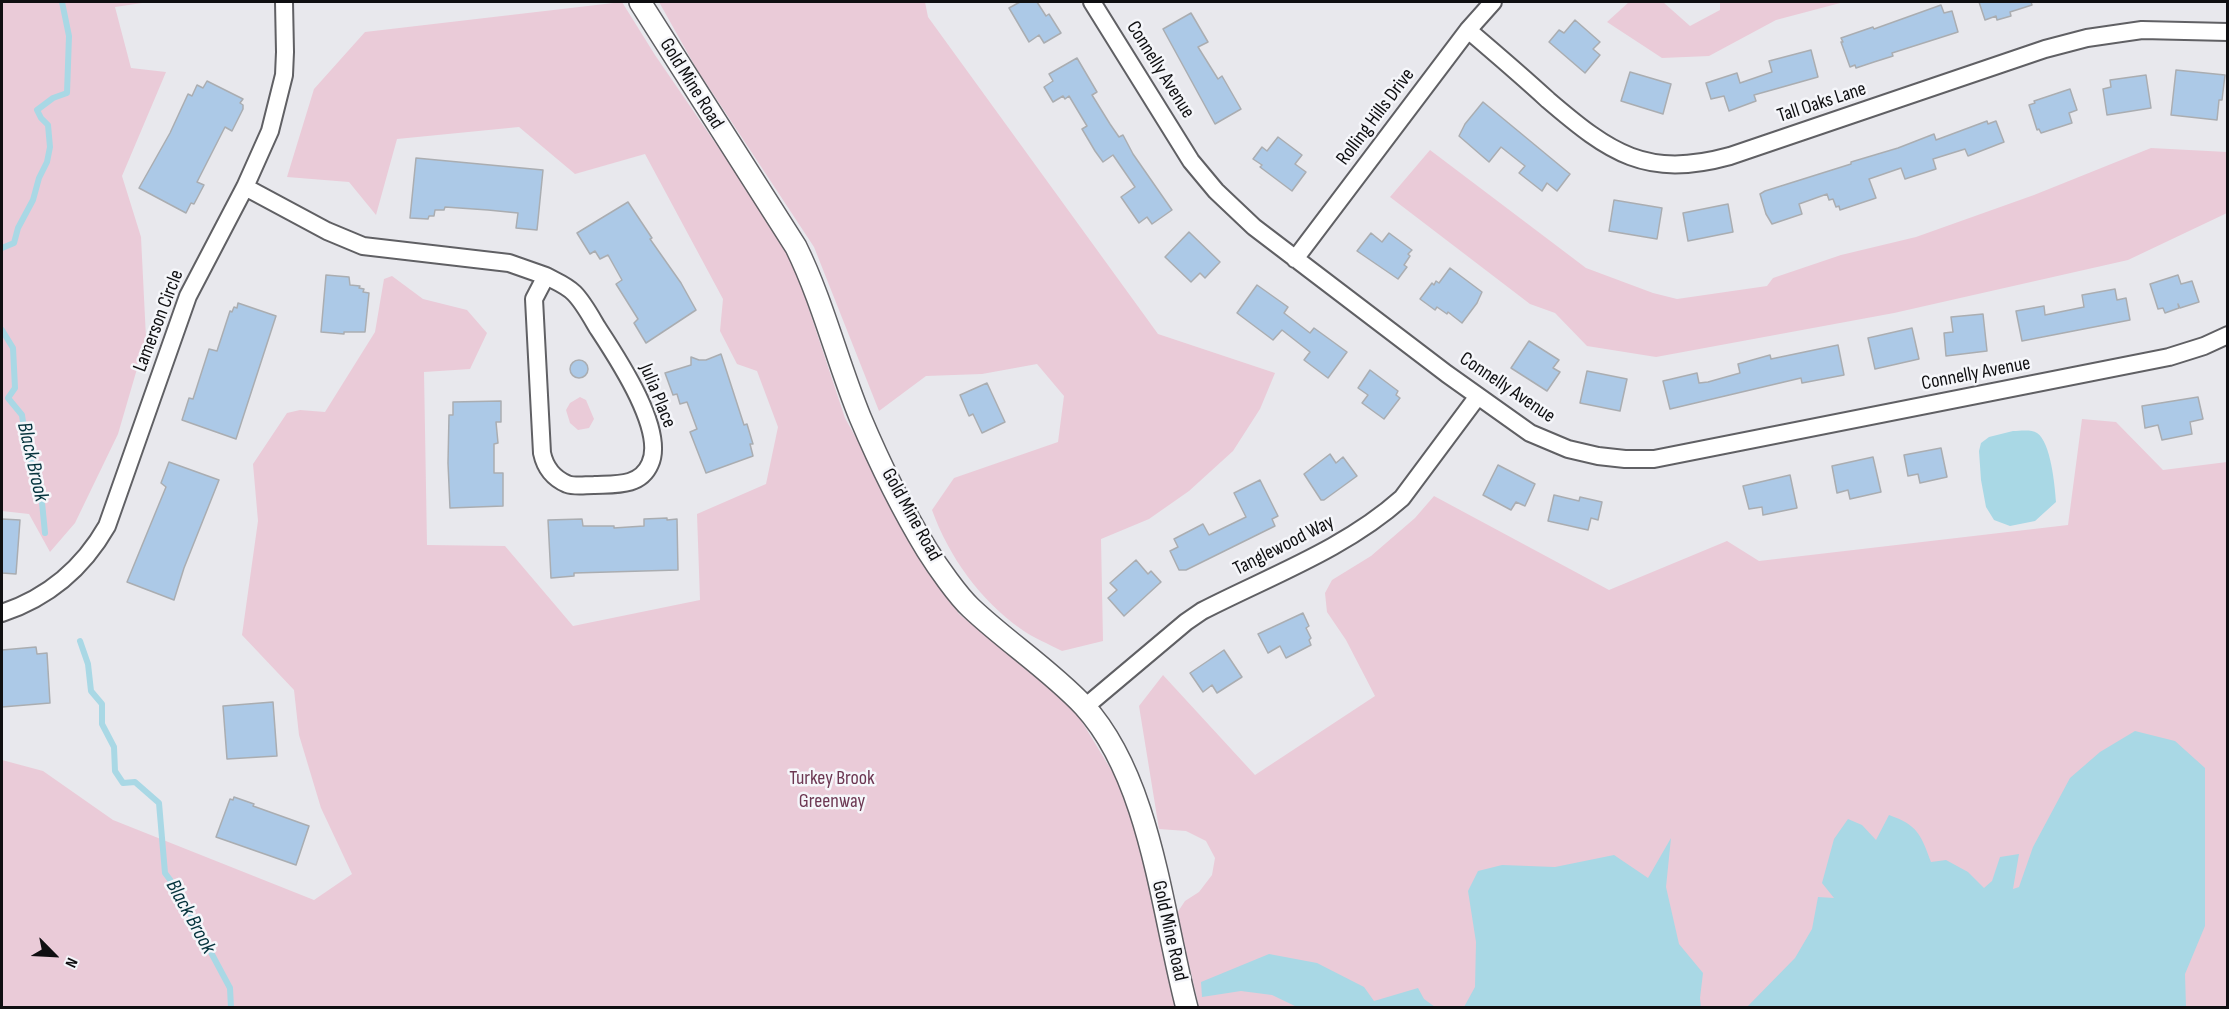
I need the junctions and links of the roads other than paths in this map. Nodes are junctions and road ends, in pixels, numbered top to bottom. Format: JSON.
{"nodes":[{"id":1,"x":284,"y":2,"type":"edge"},
{"id":2,"x":640,"y":2,"type":"edge"},
{"id":3,"x":1092,"y":2,"type":"edge"},
{"id":4,"x":1493,"y":2,"type":"edge"},
{"id":5,"x":1468,"y":30,"type":"junction"},
{"id":6,"x":2228,"y":32,"type":"edge"},
{"id":7,"x":245,"y":188,"type":"junction"},
{"id":8,"x":1295,"y":259,"type":"junction"},
{"id":9,"x":546,"y":276,"type":"junction"},
{"id":10,"x":2228,"y":335,"type":"edge"},
{"id":11,"x":1478,"y":396,"type":"junction"},
{"id":12,"x":2,"y":614,"type":"edge"},
{"id":13,"x":1085,"y":707,"type":"junction"},
{"id":14,"x":1187,"y":1008,"type":"edge"}],
"edges":[{"from":1,"to":7,"type":"street","name":"Lamerson Circle"},
{"from":2,"to":13,"type":"street","name":"Gold Mine Road"},
{"from":3,"to":8,"type":"street","name":"Connelly Avenue"},
{"from":4,"to":5,"type":"street","name":"Rolling Hills Drive"},
{"from":5,"to":6,"type":"street","name":"Tall Oaks Lane"},
{"from":5,"to":8,"type":"street","name":"Rolling Hills Drive"},
{"from":7,"to":9,"type":"street","name":"Julia Place"},
{"from":7,"to":12,"type":"street","name":"Lamerson Circle"},
{"from":8,"to":11,"type":"street","name":"Connelly Avenue"},
{"from":9,"to":9,"type":"street","name":"Julia Place"},
{"from":10,"to":11,"type":"street","name":"Connelly Avenue"},
{"from":11,"to":13,"type":"street","name":"Tanglewood Way"},
{"from":13,"to":14,"type":"street","name":"Gold Mine Road"}]}
